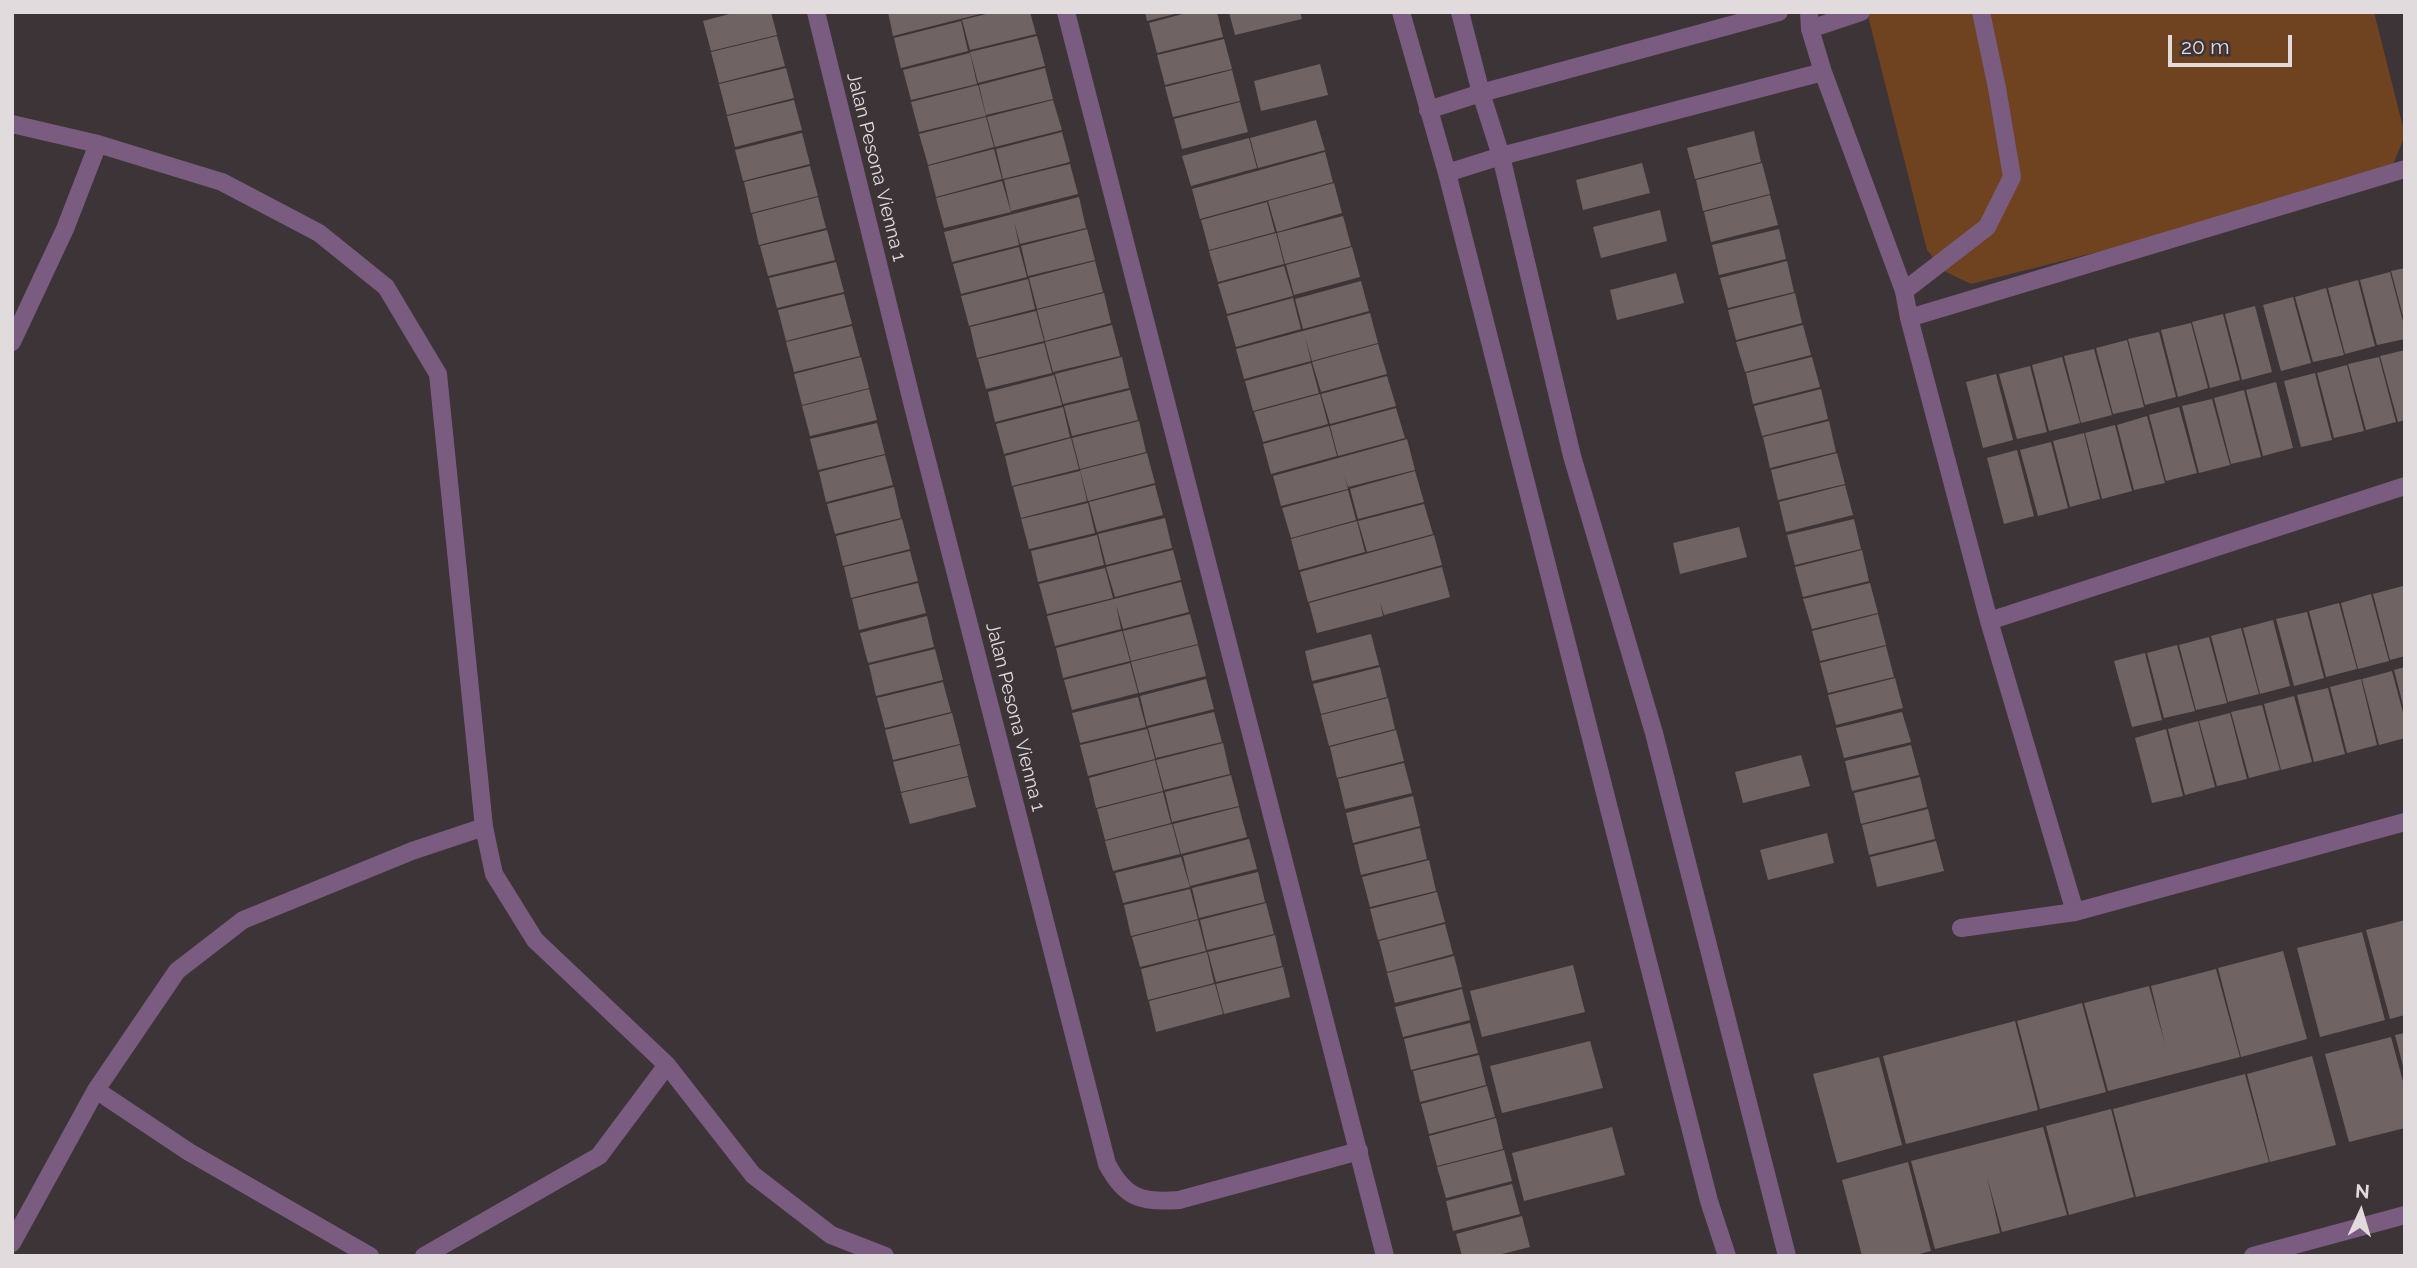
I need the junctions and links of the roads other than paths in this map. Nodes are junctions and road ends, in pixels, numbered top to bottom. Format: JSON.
{"nodes":[{"id":1,"x":816,"y":12,"type":"edge"},
{"id":2,"x":1066,"y":12,"type":"edge"},
{"id":3,"x":1401,"y":12,"type":"edge"},
{"id":4,"x":1460,"y":12,"type":"edge"},
{"id":5,"x":1779,"y":12,"type":"edge"},
{"id":6,"x":1861,"y":12,"type":"edge"},
{"id":7,"x":1981,"y":12,"type":"edge"},
{"id":8,"x":1809,"y":21,"type":"edge"},
{"id":9,"x":1823,"y":72,"type":"junction"},
{"id":10,"x":1481,"y":93,"type":"junction"},
{"id":11,"x":1428,"y":110,"type":"junction"},
{"id":12,"x":12,"y":124,"type":"edge"},
{"id":13,"x":98,"y":144,"type":"junction"},
{"id":14,"x":1500,"y":156,"type":"junction"},
{"id":15,"x":2405,"y":169,"type":"edge"},
{"id":16,"x":1447,"y":173,"type":"junction"},
{"id":17,"x":1905,"y":291,"type":"junction"},
{"id":18,"x":1909,"y":318,"type":"junction"},
{"id":19,"x":12,"y":342,"type":"edge"},
{"id":20,"x":2405,"y":485,"type":"edge"},
{"id":21,"x":1989,"y":621,"type":"junction"},
{"id":22,"x":2405,"y":822,"type":"edge"},
{"id":23,"x":484,"y":827,"type":"junction"},
{"id":24,"x":2075,"y":912,"type":"junction"},
{"id":25,"x":1961,"y":928,"type":"dead end"},
{"id":26,"x":667,"y":1065,"type":"junction"},
{"id":27,"x":96,"y":1090,"type":"junction"},
{"id":28,"x":1359,"y":1151,"type":"junction"},
{"id":29,"x":2405,"y":1214,"type":"edge"},
{"id":30,"x":12,"y":1242,"type":"edge"},
{"id":31,"x":370,"y":1256,"type":"edge"},
{"id":32,"x":424,"y":1256,"type":"edge"},
{"id":33,"x":885,"y":1256,"type":"edge"},
{"id":34,"x":1385,"y":1256,"type":"edge"},
{"id":35,"x":1727,"y":1256,"type":"edge"},
{"id":36,"x":1787,"y":1256,"type":"edge"},
{"id":37,"x":2253,"y":1256,"type":"edge"}],
"edges":[{"from":1,"to":28,"type":"street","name":"Jalan Pesona Vienna 1"},
{"from":2,"to":28,"type":"street"},
{"from":3,"to":11,"type":"street"},
{"from":4,"to":10,"type":"street"},
{"from":5,"to":10,"type":"street"},
{"from":6,"to":8,"type":"street"},
{"from":7,"to":17,"type":"street"},
{"from":8,"to":9,"type":"street"},
{"from":9,"to":14,"type":"street"},
{"from":9,"to":17,"type":"street"},
{"from":10,"to":11,"type":"street"},
{"from":10,"to":14,"type":"street"},
{"from":11,"to":16,"type":"street"},
{"from":12,"to":13,"type":"street"},
{"from":13,"to":19,"type":"street"},
{"from":13,"to":23,"type":"street"},
{"from":14,"to":16,"type":"street"},
{"from":14,"to":36,"type":"street"},
{"from":15,"to":18,"type":"street"},
{"from":16,"to":35,"type":"street"},
{"from":17,"to":18,"type":"street"},
{"from":18,"to":21,"type":"street"},
{"from":20,"to":21,"type":"street"},
{"from":21,"to":24,"type":"street"},
{"from":22,"to":24,"type":"street"},
{"from":23,"to":26,"type":"street"},
{"from":23,"to":27,"type":"street"},
{"from":24,"to":25,"type":"street"},
{"from":26,"to":32,"type":"street"},
{"from":26,"to":33,"type":"street"},
{"from":27,"to":30,"type":"street"},
{"from":27,"to":31,"type":"street"},
{"from":28,"to":34,"type":"street"},
{"from":29,"to":37,"type":"street"}]}
